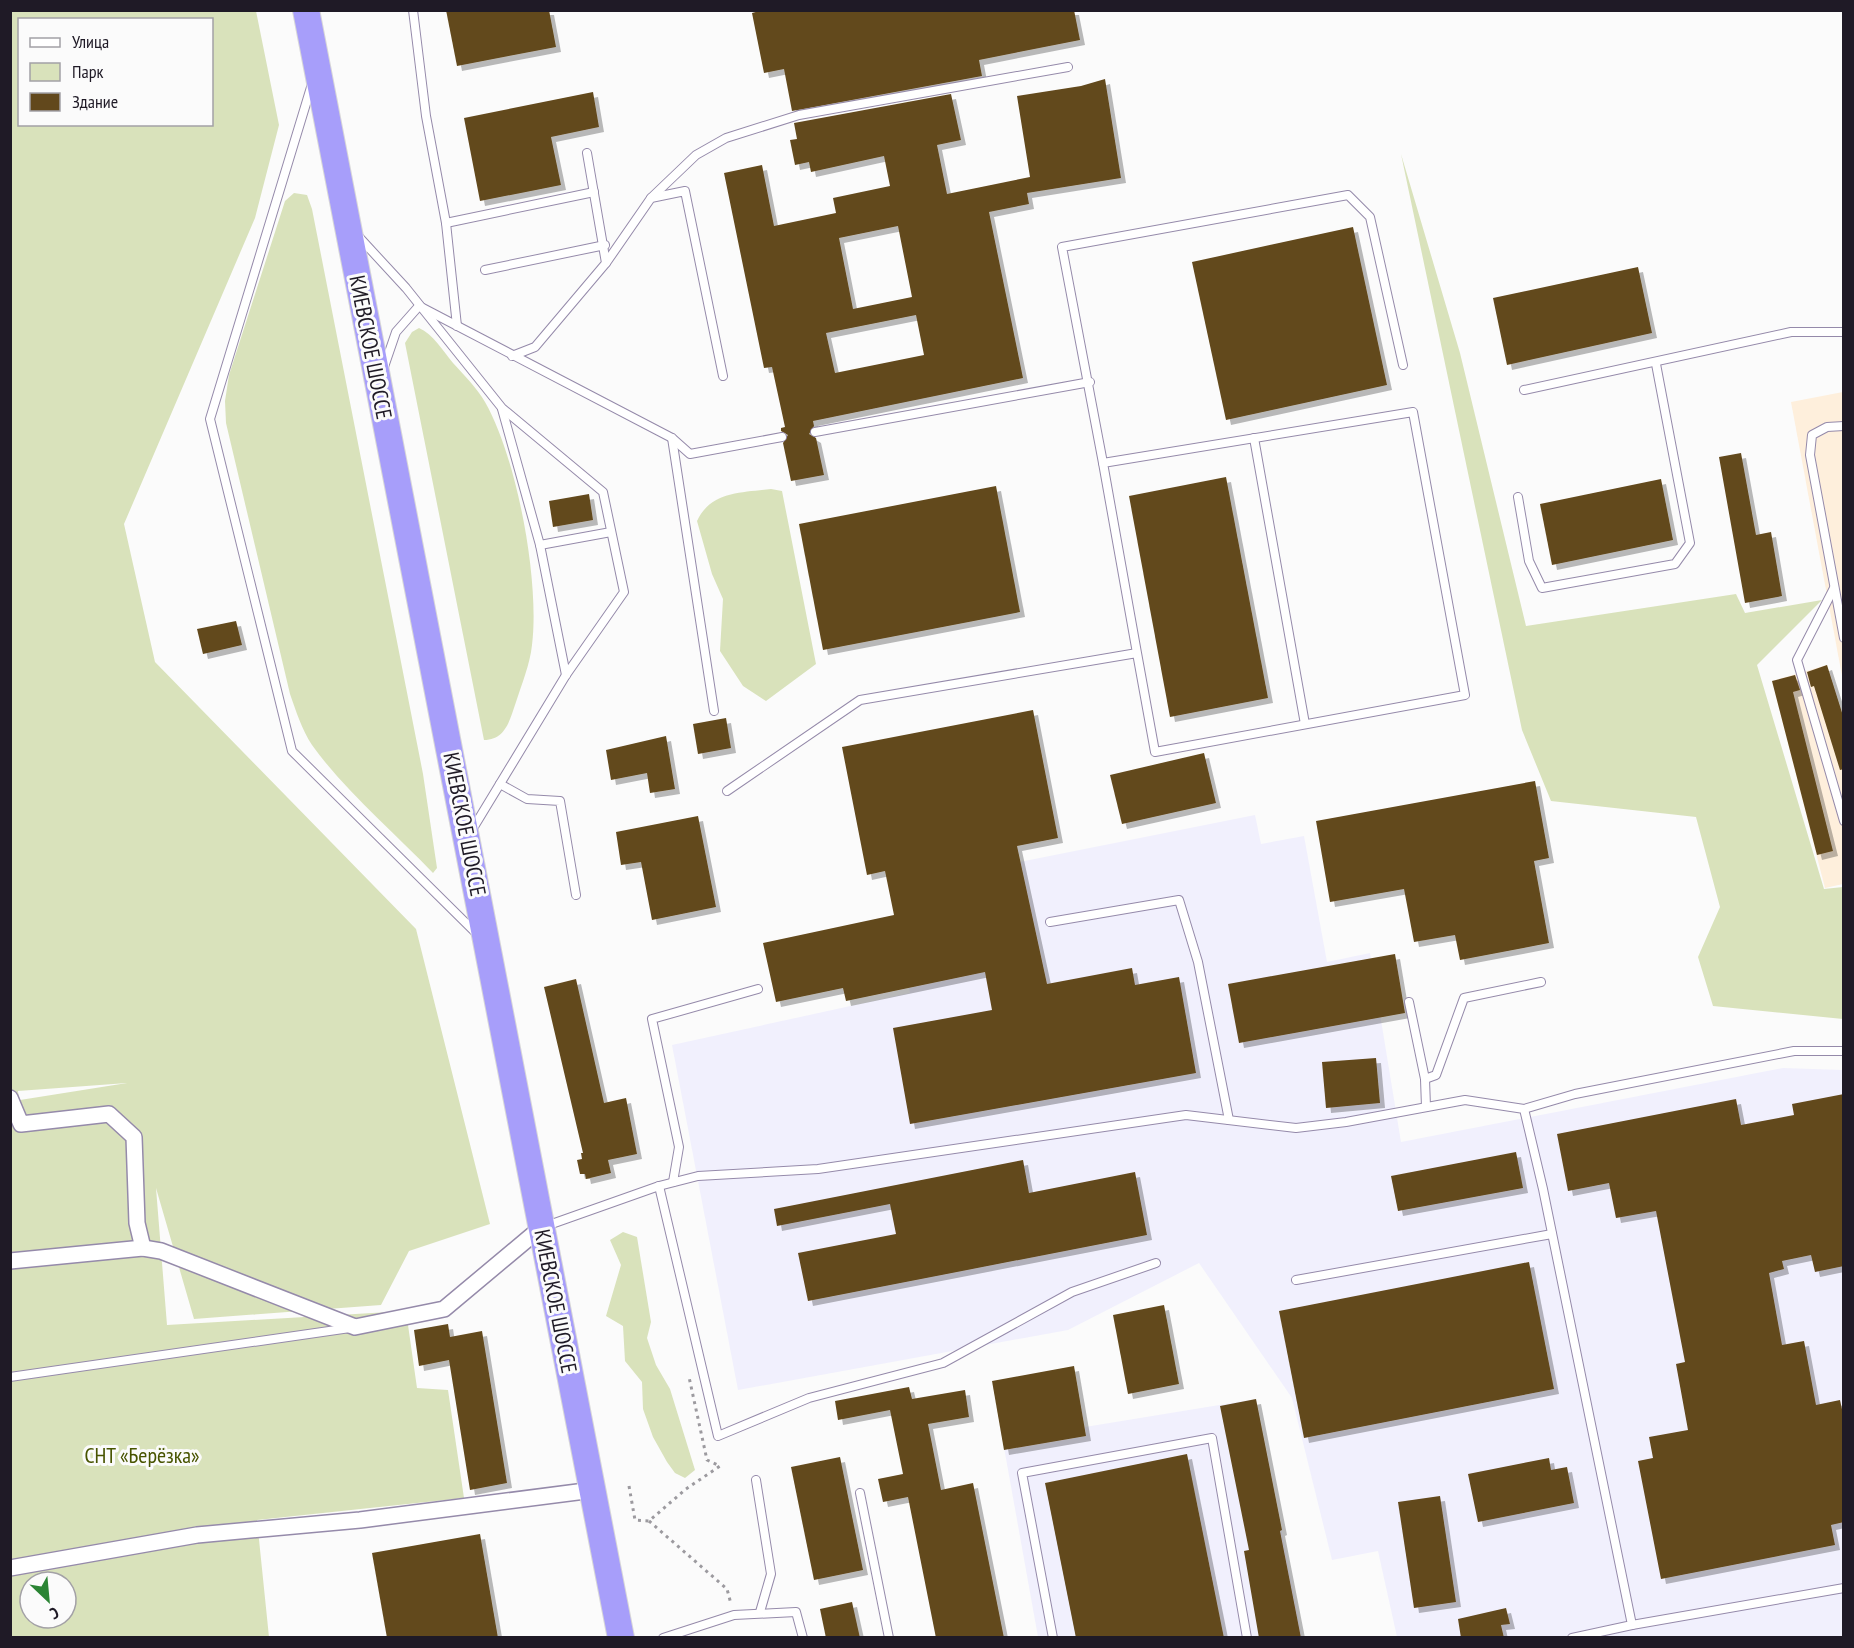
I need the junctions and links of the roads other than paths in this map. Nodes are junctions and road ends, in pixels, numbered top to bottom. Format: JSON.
{"nodes":[{"id":1,"x":306,"y":10,"type":"edge"},
{"id":2,"x":413,"y":10,"type":"edge"},
{"id":3,"x":1068,"y":67,"type":"dead end"},
{"id":4,"x":317,"y":68,"type":"junction"},
{"id":5,"x":587,"y":153,"type":"dead end"},
{"id":6,"x":594,"y":192,"type":"junction"},
{"id":7,"x":651,"y":198,"type":"junction"},
{"id":8,"x":446,"y":223,"type":"junction"},
{"id":9,"x":348,"y":224,"type":"junction"},
{"id":10,"x":604,"y":245,"type":"junction"},
{"id":11,"x":606,"y":262,"type":"junction"},
{"id":12,"x":485,"y":270,"type":"dead end"},
{"id":13,"x":419,"y":306,"type":"junction"},
{"id":14,"x":457,"y":326,"type":"junction"},
{"id":15,"x":1844,"y":332,"type":"edge"},
{"id":16,"x":512,"y":356,"type":"junction"},
{"id":17,"x":1656,"y":364,"type":"junction"},
{"id":18,"x":1403,"y":365,"type":"dead end"},
{"id":19,"x":723,"y":376,"type":"dead end"},
{"id":20,"x":378,"y":382,"type":"junction"},
{"id":21,"x":1090,"y":382,"type":"junction"},
{"id":22,"x":1524,"y":390,"type":"dead end"},
{"id":23,"x":502,"y":408,"type":"junction"},
{"id":24,"x":1844,"y":426,"type":"edge"},
{"id":25,"x":815,"y":432,"type":"dead end"},
{"id":26,"x":782,"y":437,"type":"dead end"},
{"id":27,"x":672,"y":438,"type":"junction"},
{"id":28,"x":1254,"y":438,"type":"junction"},
{"id":29,"x":1103,"y":463,"type":"junction"},
{"id":30,"x":1518,"y":497,"type":"dead end"},
{"id":31,"x":611,"y":532,"type":"junction"},
{"id":32,"x":540,"y":545,"type":"junction"},
{"id":33,"x":1834,"y":588,"type":"junction"},
{"id":34,"x":1844,"y":638,"type":"edge"},
{"id":35,"x":1137,"y":652,"type":"junction"},
{"id":36,"x":566,"y":675,"type":"junction"},
{"id":37,"x":714,"y":711,"type":"dead end"},
{"id":38,"x":1305,"y":724,"type":"junction"},
{"id":39,"x":500,"y":784,"type":"junction"},
{"id":40,"x":727,"y":791,"type":"dead end"},
{"id":41,"x":1844,"y":821,"type":"edge"},
{"id":42,"x":468,"y":837,"type":"junction"},
{"id":43,"x":576,"y":895,"type":"dead end"},
{"id":44,"x":1050,"y":922,"type":"dead end"},
{"id":45,"x":488,"y":945,"type":"junction"},
{"id":46,"x":1541,"y":982,"type":"dead end"},
{"id":47,"x":758,"y":989,"type":"dead end"},
{"id":48,"x":1409,"y":1002,"type":"dead end"},
{"id":49,"x":1844,"y":1051,"type":"edge"},
{"id":50,"x":1425,"y":1079,"type":"junction"},
{"id":51,"x":10,"y":1098,"type":"edge"},
{"id":52,"x":1426,"y":1107,"type":"junction"},
{"id":53,"x":1524,"y":1109,"type":"junction"},
{"id":54,"x":1229,"y":1120,"type":"junction"},
{"id":55,"x":16,"y":1125,"type":"edge"},
{"id":56,"x":673,"y":1182,"type":"junction"},
{"id":57,"x":659,"y":1186,"type":"junction"},
{"id":58,"x":542,"y":1227,"type":"junction"},
{"id":59,"x":1552,"y":1234,"type":"junction"},
{"id":60,"x":143,"y":1248,"type":"junction"},
{"id":61,"x":10,"y":1261,"type":"edge"},
{"id":62,"x":1156,"y":1263,"type":"dead end"},
{"id":63,"x":1296,"y":1280,"type":"dead end"},
{"id":64,"x":355,"y":1328,"type":"junction"},
{"id":65,"x":10,"y":1377,"type":"edge"},
{"id":66,"x":756,"y":1480,"type":"dead end"},
{"id":67,"x":593,"y":1490,"type":"junction"},
{"id":68,"x":860,"y":1494,"type":"dead end"},
{"id":69,"x":10,"y":1568,"type":"edge"},
{"id":70,"x":1844,"y":1588,"type":"edge"},
{"id":71,"x":760,"y":1612,"type":"junction"},
{"id":72,"x":1632,"y":1624,"type":"junction"},
{"id":73,"x":1583,"y":1636,"type":"edge"},
{"id":74,"x":621,"y":1638,"type":"edge"},
{"id":75,"x":663,"y":1638,"type":"edge"},
{"id":76,"x":803,"y":1638,"type":"edge"},
{"id":77,"x":889,"y":1638,"type":"edge"},
{"id":78,"x":1053,"y":1638,"type":"edge"},
{"id":79,"x":1247,"y":1638,"type":"edge"},
{"id":80,"x":1572,"y":1638,"type":"edge"}],
"edges":[{"from":1,"to":4,"type":"highway","name":"КИЕВСКОЕ ШОССЕ"},
{"from":2,"to":8,"type":"lane"},
{"from":3,"to":7,"type":"lane"},
{"from":4,"to":9,"type":"highway","name":"КИЕВСКОЕ ШОССЕ"},
{"from":4,"to":45,"type":"lane"},
{"from":5,"to":6,"type":"lane"},
{"from":6,"to":8,"type":"lane"},
{"from":6,"to":10,"type":"lane"},
{"from":7,"to":11,"type":"lane"},
{"from":7,"to":19,"type":"lane"},
{"from":8,"to":14,"type":"lane"},
{"from":9,"to":13,"type":"lane"},
{"from":9,"to":20,"type":"highway","name":"КИЕВСКОЕ ШОССЕ"},
{"from":10,"to":11,"type":"lane"},
{"from":10,"to":12,"type":"lane"},
{"from":11,"to":16,"type":"lane"},
{"from":13,"to":14,"type":"lane"},
{"from":13,"to":20,"type":"lane"},
{"from":13,"to":23,"type":"lane"},
{"from":14,"to":16,"type":"lane"},
{"from":15,"to":17,"type":"lane"},
{"from":16,"to":27,"type":"lane"},
{"from":17,"to":22,"type":"lane"},
{"from":17,"to":30,"type":"lane"},
{"from":18,"to":21,"type":"lane"},
{"from":20,"to":42,"type":"highway","name":"КИЕВСКОЕ ШОССЕ"},
{"from":21,"to":25,"type":"lane"},
{"from":21,"to":29,"type":"lane"},
{"from":23,"to":31,"type":"lane"},
{"from":23,"to":32,"type":"lane"},
{"from":24,"to":33,"type":"lane"},
{"from":26,"to":27,"type":"lane"},
{"from":27,"to":37,"type":"lane"},
{"from":28,"to":29,"type":"lane"},
{"from":28,"to":38,"type":"lane"},
{"from":28,"to":38,"type":"lane"},
{"from":29,"to":35,"type":"lane"},
{"from":31,"to":32,"type":"lane"},
{"from":31,"to":36,"type":"lane"},
{"from":32,"to":36,"type":"lane"},
{"from":33,"to":34,"type":"lane"},
{"from":33,"to":41,"type":"lane"},
{"from":35,"to":38,"type":"lane"},
{"from":35,"to":40,"type":"lane"},
{"from":36,"to":39,"type":"lane"},
{"from":39,"to":42,"type":"lane"},
{"from":39,"to":43,"type":"lane"},
{"from":42,"to":45,"type":"highway","name":"КИЕВСКОЕ ШОССЕ"},
{"from":44,"to":54,"type":"lane"},
{"from":45,"to":58,"type":"highway","name":"КИЕВСКОЕ ШОССЕ"},
{"from":46,"to":50,"type":"lane"},
{"from":47,"to":56,"type":"lane"},
{"from":48,"to":50,"type":"lane"},
{"from":49,"to":53,"type":"lane"},
{"from":50,"to":52,"type":"lane"},
{"from":51,"to":55,"type":"street"},
{"from":52,"to":53,"type":"lane"},
{"from":52,"to":54,"type":"lane"},
{"from":53,"to":59,"type":"lane"},
{"from":54,"to":56,"type":"lane"},
{"from":55,"to":60,"type":"street"},
{"from":56,"to":57,"type":"lane"},
{"from":57,"to":58,"type":"lane"},
{"from":57,"to":62,"type":"lane"},
{"from":58,"to":64,"type":"street"},
{"from":58,"to":67,"type":"highway","name":"КИЕВСКОЕ ШОССЕ"},
{"from":59,"to":63,"type":"lane"},
{"from":59,"to":72,"type":"lane"},
{"from":60,"to":61,"type":"street"},
{"from":60,"to":64,"type":"street"},
{"from":64,"to":65,"type":"lane"},
{"from":66,"to":71,"type":"lane"},
{"from":67,"to":69,"type":"street"},
{"from":67,"to":74,"type":"highway","name":"КИЕВСКОЕ ШОССЕ"},
{"from":68,"to":77,"type":"lane"},
{"from":70,"to":72,"type":"lane"},
{"from":71,"to":75,"type":"lane"},
{"from":71,"to":76,"type":"lane"},
{"from":72,"to":73,"type":"lane"},
{"from":73,"to":80,"type":"lane"},
{"from":78,"to":79,"type":"lane"}]}
